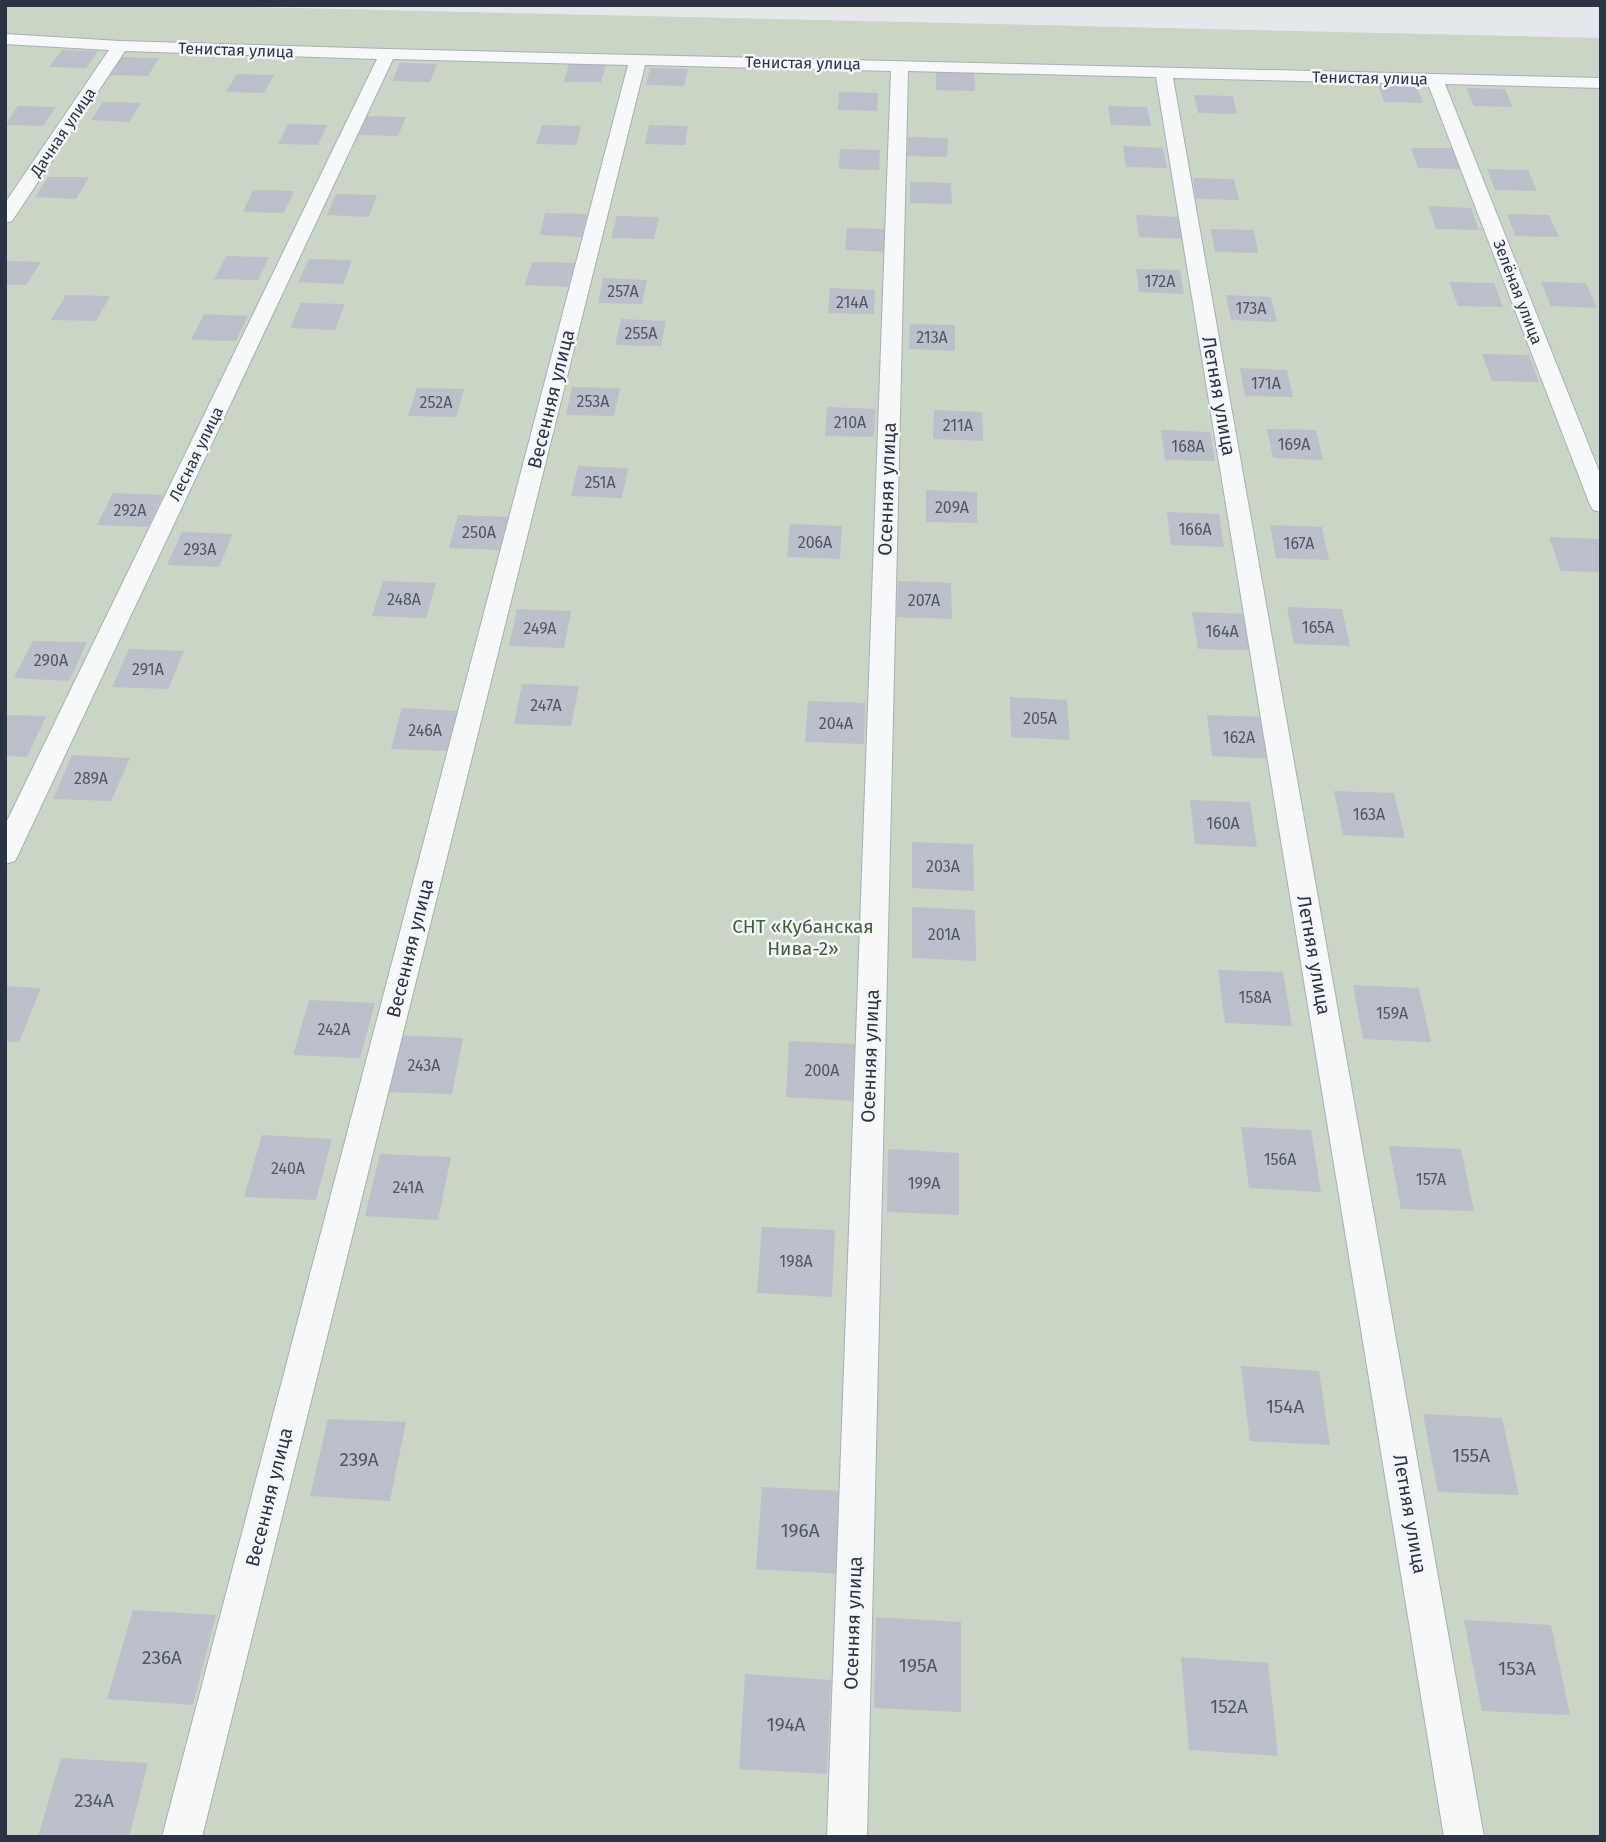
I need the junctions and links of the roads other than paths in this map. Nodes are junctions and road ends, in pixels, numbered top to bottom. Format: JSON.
{"nodes":[{"id":1,"x":5,"y":39,"type":"edge"},
{"id":2,"x":120,"y":46,"type":"junction"},
{"id":3,"x":387,"y":54,"type":"junction"},
{"id":4,"x":638,"y":59,"type":"junction"},
{"id":5,"x":900,"y":65,"type":"junction"},
{"id":6,"x":1164,"y":74,"type":"junction"},
{"id":7,"x":1435,"y":80,"type":"junction"},
{"id":8,"x":1601,"y":83,"type":"edge"},
{"id":9,"x":5,"y":217,"type":"edge"},
{"id":10,"x":1601,"y":505,"type":"edge"},
{"id":11,"x":5,"y":853,"type":"edge"},
{"id":12,"x":183,"y":1837,"type":"edge"},
{"id":13,"x":846,"y":1837,"type":"edge"},
{"id":14,"x":1464,"y":1837,"type":"edge"}],
"edges":[{"from":1,"to":2,"type":"lane","name":"Тенистая улица"},
{"from":2,"to":3,"type":"lane","name":"Тенистая улица"},
{"from":2,"to":9,"type":"lane","name":"Дачная улица"},
{"from":3,"to":4,"type":"lane","name":"Тенистая улица"},
{"from":3,"to":11,"type":"lane","name":"Лесная улица"},
{"from":4,"to":5,"type":"lane","name":"Тенистая улица"},
{"from":4,"to":12,"type":"lane","name":"Весенняя улица"},
{"from":5,"to":6,"type":"lane","name":"Тенистая улица"},
{"from":5,"to":13,"type":"lane","name":"Осенняя улица"},
{"from":6,"to":7,"type":"lane","name":"Тенистая улица"},
{"from":6,"to":14,"type":"lane","name":"Летняя улица"},
{"from":7,"to":8,"type":"lane","name":"Тенистая улица"},
{"from":7,"to":10,"type":"lane","name":"Зелёная улица"}]}
